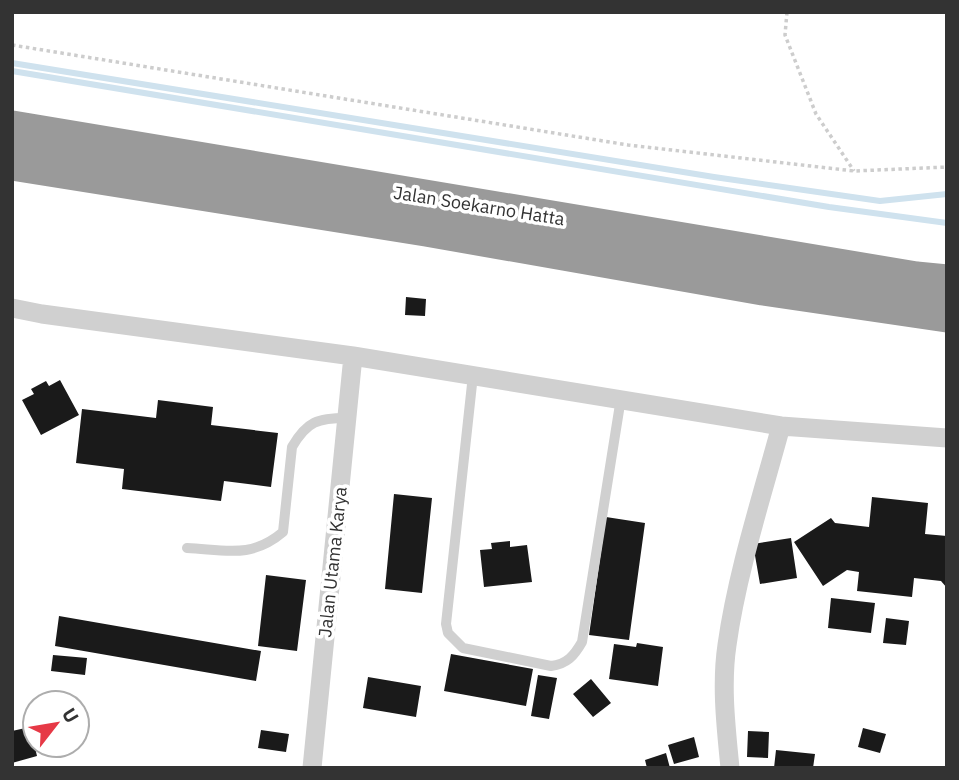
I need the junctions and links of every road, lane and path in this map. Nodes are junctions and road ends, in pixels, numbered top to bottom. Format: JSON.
{"nodes":[{"id":1,"x":787,"y":12,"type":"edge"},
{"id":2,"x":12,"y":45,"type":"edge"},
{"id":3,"x":12,"y":128,"type":"edge"},
{"id":4,"x":12,"y":163,"type":"edge"},
{"id":5,"x":947,"y":167,"type":"edge"},
{"id":6,"x":854,"y":171,"type":"junction"},
{"id":7,"x":947,"y":282,"type":"edge"},
{"id":8,"x":12,"y":308,"type":"edge"},
{"id":9,"x":947,"y":315,"type":"edge"},
{"id":10,"x":353,"y":356,"type":"junction"},
{"id":11,"x":473,"y":375,"type":"junction"},
{"id":12,"x":621,"y":398,"type":"junction"},
{"id":13,"x":347,"y":418,"type":"junction"},
{"id":14,"x":781,"y":426,"type":"junction"},
{"id":15,"x":947,"y":438,"type":"edge"},
{"id":16,"x":187,"y":548,"type":"dead end"},
{"id":17,"x":312,"y":768,"type":"edge"},
{"id":18,"x":730,"y":768,"type":"edge"}],
"edges":[{"from":1,"to":6,"type":"path"},
{"from":2,"to":6,"type":"path"},
{"from":3,"to":7,"type":"highway","name":"Jalan Soekarno Hatta"},
{"from":4,"to":9,"type":"highway","name":"Jalan Soekarno Hatta"},
{"from":5,"to":6,"type":"path"},
{"from":8,"to":10,"type":"street"},
{"from":10,"to":11,"type":"street"},
{"from":10,"to":13,"type":"street","name":"Jalan Utama Karya"},
{"from":11,"to":12,"type":"street"},
{"from":11,"to":12,"type":"lane"},
{"from":12,"to":14,"type":"street"},
{"from":13,"to":16,"type":"lane"},
{"from":13,"to":17,"type":"street","name":"Jalan Utama Karya"},
{"from":14,"to":15,"type":"street"},
{"from":14,"to":18,"type":"street"}]}
